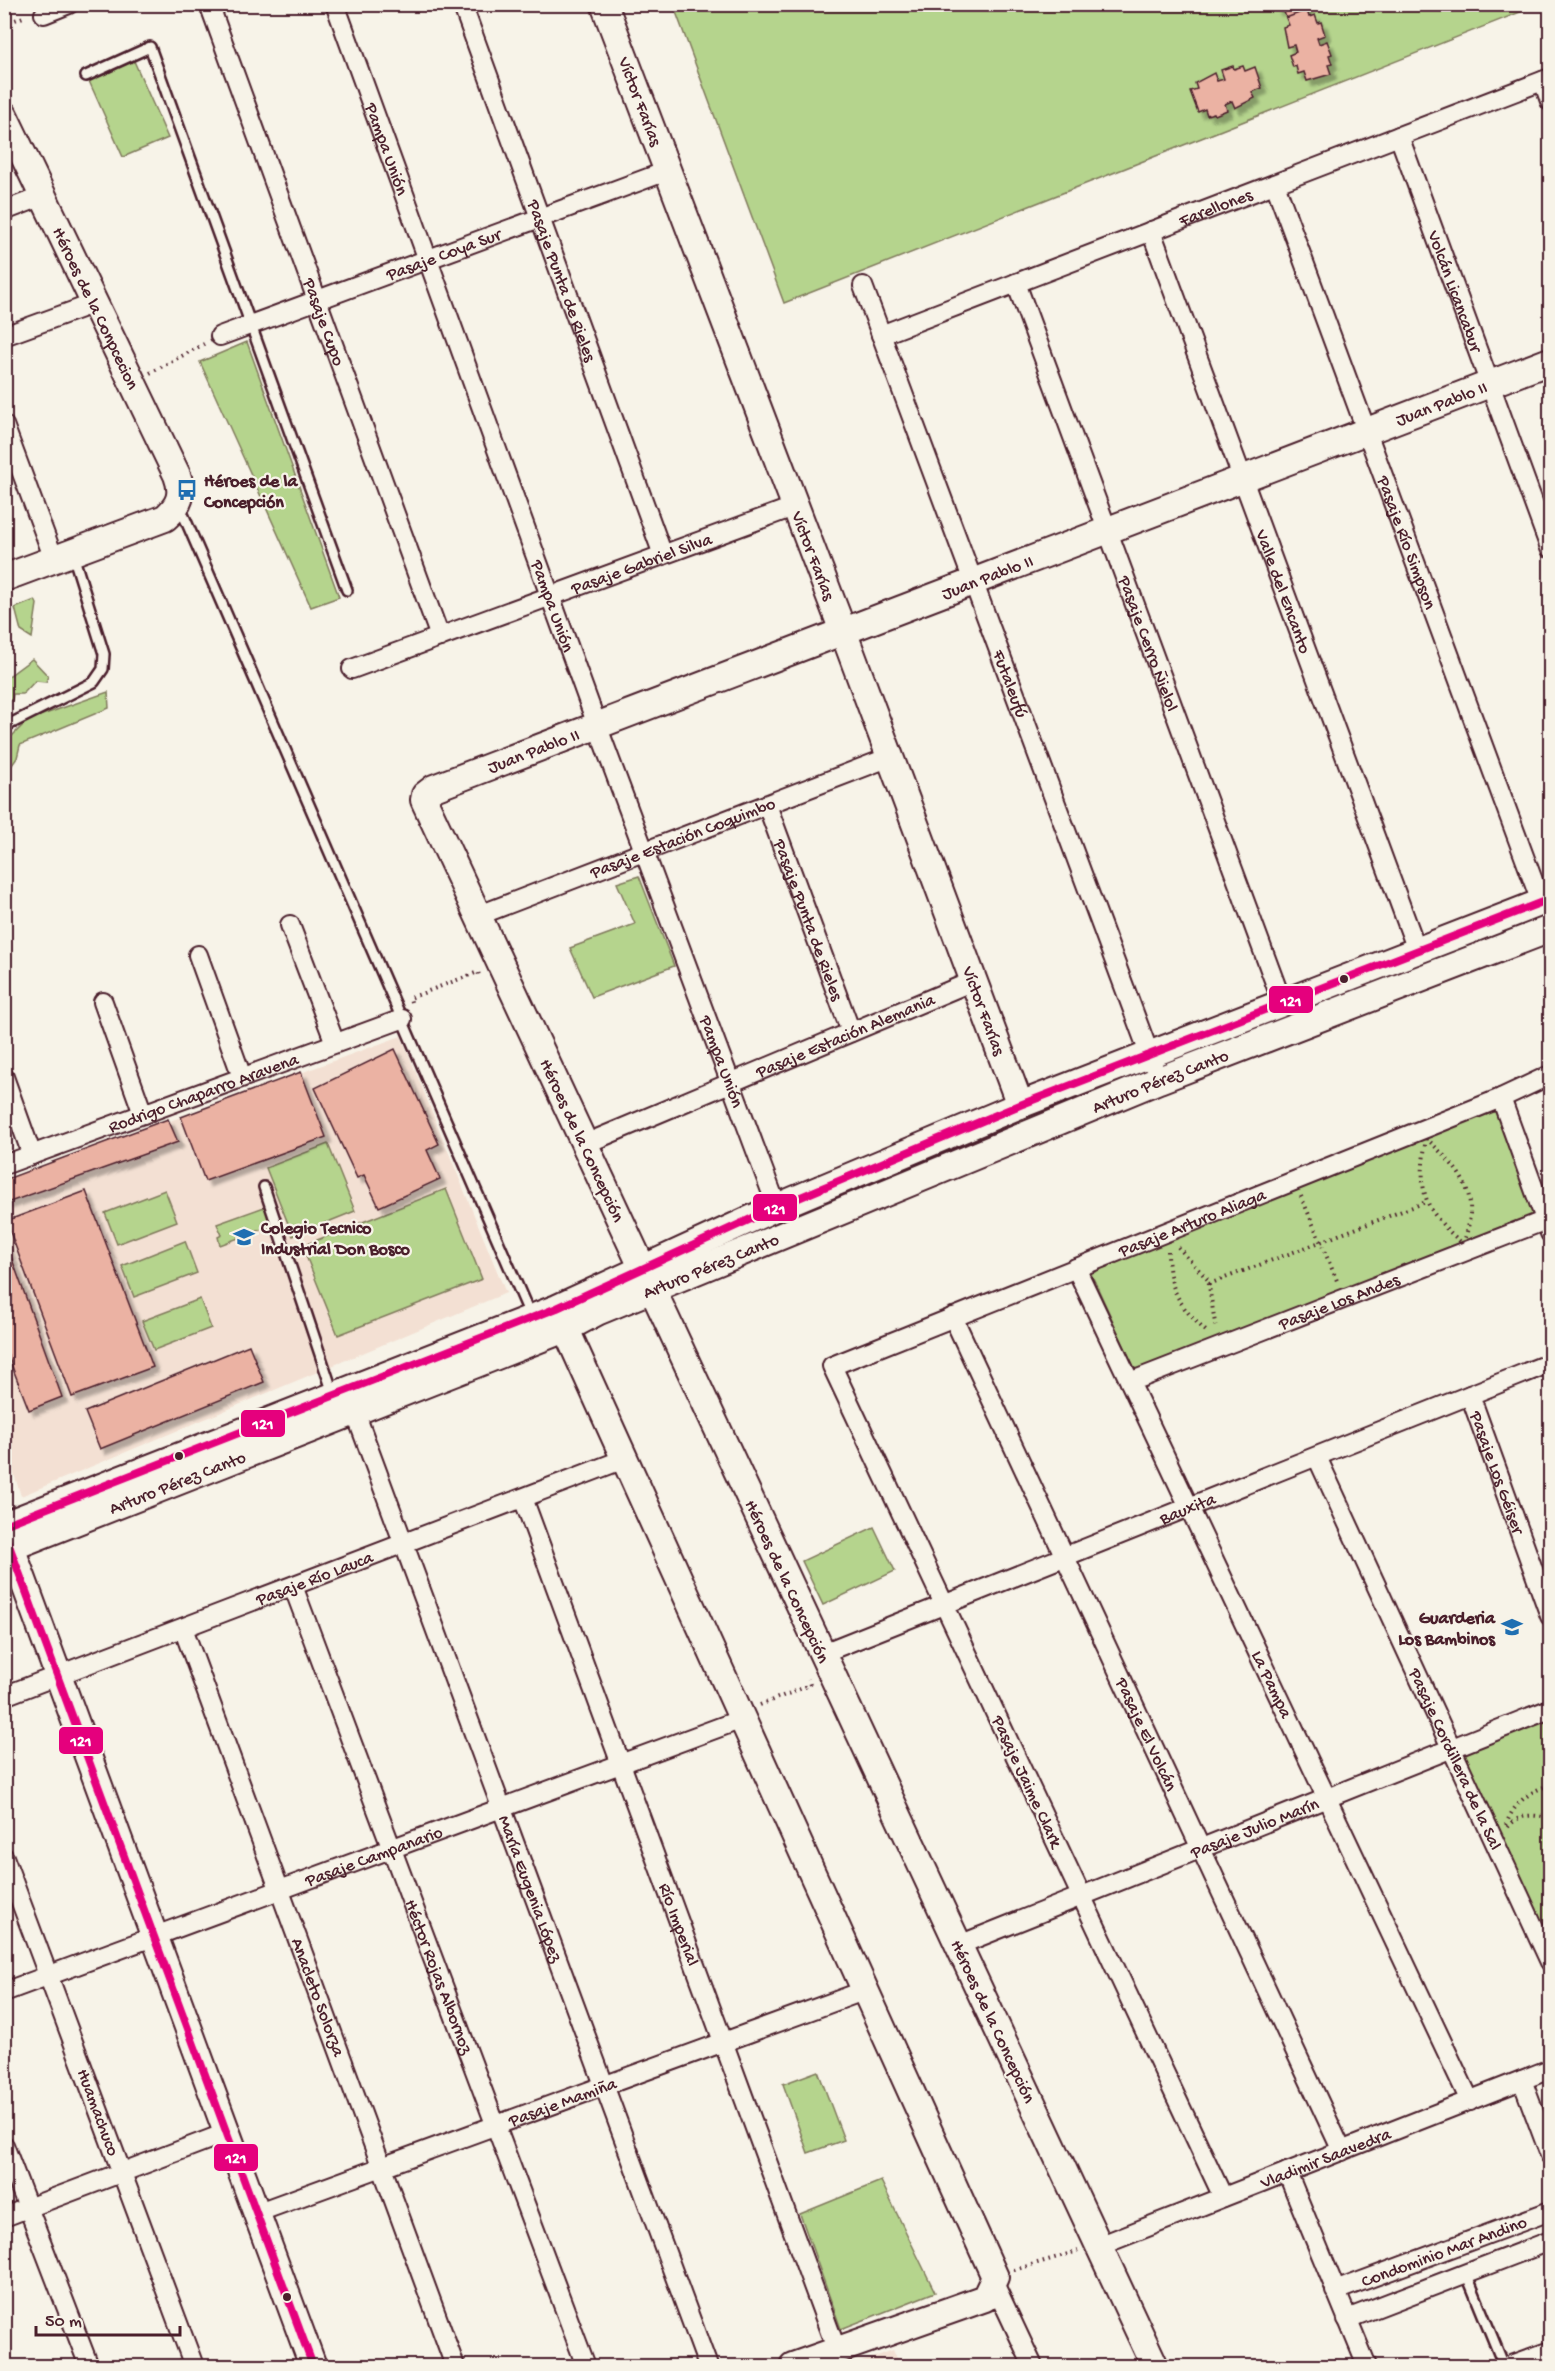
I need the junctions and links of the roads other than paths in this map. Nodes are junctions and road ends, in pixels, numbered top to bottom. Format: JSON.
{"nodes":[{"id":1,"x":69,"y":4,"type":"edge"},
{"id":2,"x":209,"y":4,"type":"edge"},
{"id":3,"x":335,"y":4,"type":"edge"},
{"id":4,"x":462,"y":4,"type":"edge"},
{"id":5,"x":604,"y":4,"type":"edge"},
{"id":6,"x":44,"y":14,"type":"dead end"},
{"id":7,"x":86,"y":76,"type":"dead end"},
{"id":8,"x":1547,"y":80,"type":"edge"},
{"id":9,"x":1551,"y":101,"type":"edge"},
{"id":10,"x":4,"y":115,"type":"edge"},
{"id":11,"x":1399,"y":136,"type":"junction"},
{"id":12,"x":667,"y":171,"type":"junction"},
{"id":13,"x":1275,"y":184,"type":"junction"},
{"id":14,"x":43,"y":196,"type":"junction"},
{"id":15,"x":4,"y":211,"type":"edge"},
{"id":16,"x":540,"y":218,"type":"junction"},
{"id":17,"x":1151,"y":231,"type":"junction"},
{"id":18,"x":428,"y":259,"type":"junction"},
{"id":19,"x":1016,"y":283,"type":"junction"},
{"id":20,"x":863,"y":286,"type":"dead end"},
{"id":21,"x":317,"y":300,"type":"junction"},
{"id":22,"x":95,"y":303,"type":"junction"},
{"id":23,"x":250,"y":324,"type":"junction"},
{"id":24,"x":881,"y":335,"type":"junction"},
{"id":25,"x":4,"y":336,"type":"edge"},
{"id":26,"x":220,"y":336,"type":"road end"},
{"id":27,"x":1551,"y":361,"type":"edge"},
{"id":28,"x":1490,"y":384,"type":"junction"},
{"id":29,"x":1366,"y":431,"type":"junction"},
{"id":30,"x":6,"y":433,"type":"edge"},
{"id":31,"x":1242,"y":478,"type":"junction"},
{"id":32,"x":178,"y":504,"type":"junction"},
{"id":33,"x":795,"y":506,"type":"junction"},
{"id":34,"x":1107,"y":530,"type":"junction"},
{"id":35,"x":1551,"y":548,"type":"edge"},
{"id":36,"x":663,"y":555,"type":"junction"},
{"id":37,"x":63,"y":556,"type":"junction"},
{"id":38,"x":4,"y":578,"type":"edge"},
{"id":39,"x":973,"y":581,"type":"junction"},
{"id":40,"x":348,"y":590,"type":"dead end"},
{"id":41,"x":551,"y":596,"type":"junction"},
{"id":42,"x":843,"y":631,"type":"junction"},
{"id":43,"x":440,"y":637,"type":"junction"},
{"id":44,"x":352,"y":669,"type":"dead end"},
{"id":45,"x":597,"y":725,"type":"junction"},
{"id":46,"x":5,"y":728,"type":"edge"},
{"id":47,"x":890,"y":757,"type":"junction"},
{"id":48,"x":425,"y":795,"type":"joint"},
{"id":49,"x":766,"y":805,"type":"junction"},
{"id":50,"x":645,"y":852,"type":"junction"},
{"id":51,"x":1546,"y":900,"type":"edge"},
{"id":52,"x":477,"y":916,"type":"junction"},
{"id":53,"x":290,"y":925,"type":"dead end"},
{"id":54,"x":1551,"y":929,"type":"edge"},
{"id":55,"x":1417,"y":950,"type":"junction"},
{"id":56,"x":198,"y":955,"type":"dead end"},
{"id":57,"x":973,"y":981,"type":"junction"},
{"id":58,"x":103,"y":1002,"type":"dead end"},
{"id":59,"x":1282,"y":1002,"type":"junction"},
{"id":60,"x":407,"y":1013,"type":"junction"},
{"id":61,"x":851,"y":1032,"type":"junction"},
{"id":62,"x":335,"y":1043,"type":"junction"},
{"id":63,"x":1148,"y":1053,"type":"junction"},
{"id":64,"x":1551,"y":1075,"type":"edge"},
{"id":65,"x":4,"y":1077,"type":"edge"},
{"id":66,"x":242,"y":1077,"type":"junction"},
{"id":67,"x":1159,"y":1080,"type":"junction"},
{"id":68,"x":731,"y":1083,"type":"junction"},
{"id":69,"x":1501,"y":1098,"type":"junction"},
{"id":70,"x":1020,"y":1105,"type":"junction"},
{"id":71,"x":143,"y":1114,"type":"junction"},
{"id":72,"x":585,"y":1144,"type":"junction"},
{"id":73,"x":32,"y":1155,"type":"junction"},
{"id":74,"x":4,"y":1165,"type":"edge"},
{"id":75,"x":264,"y":1187,"type":"dead end"},
{"id":76,"x":777,"y":1207,"type":"junction"},
{"id":77,"x":1548,"y":1226,"type":"edge"},
{"id":78,"x":1076,"y":1268,"type":"junction"},
{"id":79,"x":647,"y":1279,"type":"junction"},
{"id":80,"x":953,"y":1317,"type":"junction"},
{"id":81,"x":561,"y":1318,"type":"junction"},
{"id":82,"x":536,"y":1328,"type":"junction"},
{"id":83,"x":1551,"y":1364,"type":"edge"},
{"id":84,"x":832,"y":1366,"type":"joint"},
{"id":85,"x":1130,"y":1382,"type":"junction"},
{"id":86,"x":333,"y":1395,"type":"junction"},
{"id":87,"x":1470,"y":1395,"type":"junction"},
{"id":88,"x":355,"y":1412,"type":"junction"},
{"id":89,"x":1317,"y":1456,"type":"junction"},
{"id":90,"x":624,"y":1459,"type":"junction"},
{"id":91,"x":523,"y":1498,"type":"junction"},
{"id":92,"x":1190,"y":1507,"type":"junction"},
{"id":93,"x":6,"y":1538,"type":"edge"},
{"id":94,"x":402,"y":1544,"type":"junction"},
{"id":95,"x":1065,"y":1556,"type":"junction"},
{"id":96,"x":293,"y":1586,"type":"junction"},
{"id":97,"x":945,"y":1604,"type":"junction"},
{"id":98,"x":1551,"y":1616,"type":"edge"},
{"id":99,"x":183,"y":1628,"type":"junction"},
{"id":100,"x":818,"y":1669,"type":"junction"},
{"id":101,"x":57,"y":1676,"type":"junction"},
{"id":102,"x":4,"y":1696,"type":"edge"},
{"id":103,"x":1551,"y":1709,"type":"edge"},
{"id":104,"x":742,"y":1719,"type":"junction"},
{"id":105,"x":1452,"y":1749,"type":"junction"},
{"id":106,"x":621,"y":1764,"type":"junction"},
{"id":107,"x":1327,"y":1798,"type":"junction"},
{"id":108,"x":501,"y":1809,"type":"junction"},
{"id":109,"x":392,"y":1849,"type":"junction"},
{"id":110,"x":1201,"y":1849,"type":"junction"},
{"id":111,"x":4,"y":1857,"type":"edge"},
{"id":112,"x":280,"y":1891,"type":"junction"},
{"id":113,"x":1082,"y":1896,"type":"junction"},
{"id":114,"x":154,"y":1937,"type":"junction"},
{"id":115,"x":959,"y":1945,"type":"junction"},
{"id":116,"x":1551,"y":1962,"type":"edge"},
{"id":117,"x":50,"y":1975,"type":"junction"},
{"id":118,"x":866,"y":1990,"type":"junction"},
{"id":119,"x":4,"y":1992,"type":"edge"},
{"id":120,"x":724,"y":2042,"type":"junction"},
{"id":121,"x":1551,"y":2069,"type":"edge"},
{"id":122,"x":1522,"y":2080,"type":"junction"},
{"id":123,"x":604,"y":2086,"type":"junction"},
{"id":124,"x":1470,"y":2101,"type":"junction"},
{"id":125,"x":495,"y":2126,"type":"junction"},
{"id":126,"x":226,"y":2133,"type":"junction"},
{"id":127,"x":4,"y":2145,"type":"edge"},
{"id":128,"x":1342,"y":2151,"type":"junction"},
{"id":129,"x":1551,"y":2155,"type":"edge"},
{"id":130,"x":381,"y":2167,"type":"junction"},
{"id":131,"x":123,"y":2172,"type":"junction"},
{"id":132,"x":1287,"y":2172,"type":"junction"},
{"id":133,"x":1223,"y":2197,"type":"junction"},
{"id":134,"x":29,"y":2208,"type":"junction"},
{"id":135,"x":1551,"y":2211,"type":"edge"},
{"id":136,"x":256,"y":2213,"type":"junction"},
{"id":137,"x":4,"y":2217,"type":"edge"},
{"id":138,"x":1551,"y":2241,"type":"edge"},
{"id":139,"x":1100,"y":2246,"type":"junction"},
{"id":140,"x":1466,"y":2273,"type":"junction"},
{"id":141,"x":995,"y":2280,"type":"junction"},
{"id":142,"x":1335,"y":2291,"type":"junction"},
{"id":143,"x":1347,"y":2319,"type":"junction"},
{"id":144,"x":837,"y":2351,"type":"junction"},
{"id":145,"x":1551,"y":2351,"type":"edge"},
{"id":146,"x":89,"y":2367,"type":"edge"},
{"id":147,"x":194,"y":2367,"type":"edge"},
{"id":148,"x":313,"y":2367,"type":"edge"},
{"id":149,"x":455,"y":2367,"type":"edge"},
{"id":150,"x":586,"y":2367,"type":"edge"},
{"id":151,"x":708,"y":2367,"type":"edge"},
{"id":152,"x":793,"y":2367,"type":"edge"},
{"id":153,"x":1033,"y":2367,"type":"edge"},
{"id":154,"x":1155,"y":2367,"type":"edge"},
{"id":155,"x":1367,"y":2367,"type":"edge"},
{"id":156,"x":1503,"y":2367,"type":"edge"},
{"id":157,"x":1509,"y":2367,"type":"edge"}],
"edges":[{"from":1,"to":6,"type":"street"},
{"from":2,"to":21,"type":"street","name":"Pasaje Cupo"},
{"from":3,"to":18,"type":"street","name":"Pampa Unión"},
{"from":4,"to":16,"type":"street","name":"Pasaje Punta de Rieles"},
{"from":5,"to":12,"type":"street","name":"Víctor Farías"},
{"from":7,"to":23,"type":"lane"},
{"from":8,"to":9,"type":"street"},
{"from":8,"to":11,"type":"street","name":"Farellones"},
{"from":10,"to":14,"type":"street","name":"Héroes de la Conpcecion"},
{"from":11,"to":13,"type":"street","name":"Farellones"},
{"from":11,"to":28,"type":"street","name":"Volcán Licancabur"},
{"from":12,"to":16,"type":"street","name":"Pasaje Coya Sur"},
{"from":12,"to":33,"type":"street","name":"Víctor Farías"},
{"from":13,"to":17,"type":"street","name":"Farellones"},
{"from":13,"to":29,"type":"street","name":"Pasaje Río Simpson"},
{"from":14,"to":15,"type":"street"},
{"from":14,"to":22,"type":"street","name":"Héroes de la Conpcecion"},
{"from":16,"to":18,"type":"street","name":"Pasaje Coya Sur"},
{"from":16,"to":36,"type":"street","name":"Pasaje Punta de Rieles"},
{"from":17,"to":19,"type":"street","name":"Farellones"},
{"from":17,"to":31,"type":"street","name":"Valle del Encanto"},
{"from":18,"to":21,"type":"street","name":"Pasaje Coya Sur"},
{"from":18,"to":41,"type":"street","name":"Pampa Unión"},
{"from":19,"to":24,"type":"street","name":"Farellones"},
{"from":19,"to":34,"type":"street","name":"Pasaje Cerro Ñielol"},
{"from":20,"to":24,"type":"street","name":"Futaleufú"},
{"from":21,"to":23,"type":"street","name":"Pasaje Coya Sur"},
{"from":21,"to":43,"type":"street","name":"Pasaje Cupo"},
{"from":22,"to":25,"type":"street"},
{"from":22,"to":32,"type":"street","name":"Héroes de la Conpcecion"},
{"from":23,"to":26,"type":"street","name":"Pasaje Coya Sur"},
{"from":23,"to":40,"type":"lane"},
{"from":24,"to":39,"type":"street","name":"Futaleufú"},
{"from":27,"to":28,"type":"street","name":"Juan Pablo II"},
{"from":28,"to":29,"type":"street","name":"Juan Pablo II"},
{"from":28,"to":35,"type":"street","name":"Volcán Licancabur"},
{"from":29,"to":31,"type":"street","name":"Juan Pablo II"},
{"from":29,"to":51,"type":"street","name":"Pasaje Río Simpson"},
{"from":30,"to":37,"type":"street"},
{"from":31,"to":34,"type":"street","name":"Juan Pablo II"},
{"from":31,"to":55,"type":"street","name":"Valle del Encanto"},
{"from":32,"to":37,"type":"street"},
{"from":32,"to":60,"type":"lane"},
{"from":33,"to":36,"type":"street","name":"Pasaje Gabriel Silva"},
{"from":33,"to":42,"type":"street","name":"Víctor Farías"},
{"from":34,"to":39,"type":"street","name":"Juan Pablo II"},
{"from":34,"to":59,"type":"street","name":"Pasaje Cerro Ñielol"},
{"from":36,"to":41,"type":"street","name":"Pasaje Gabriel Silva"},
{"from":37,"to":38,"type":"street"},
{"from":37,"to":46,"type":"lane"},
{"from":39,"to":42,"type":"street","name":"Juan Pablo II"},
{"from":39,"to":63,"type":"street","name":"Futaleufú"},
{"from":41,"to":43,"type":"street","name":"Pasaje Gabriel Silva"},
{"from":41,"to":45,"type":"street","name":"Pampa Unión"},
{"from":42,"to":45,"type":"street","name":"Juan Pablo II"},
{"from":42,"to":47,"type":"street","name":"Víctor Farías"},
{"from":43,"to":44,"type":"street","name":"Pasaje Gabriel Silva"},
{"from":45,"to":48,"type":"street","name":"Juan Pablo II"},
{"from":45,"to":50,"type":"street","name":"Pampa Unión"},
{"from":47,"to":49,"type":"street","name":"Pasaje Estación Coquimbo"},
{"from":47,"to":57,"type":"street","name":"Víctor Farías"},
{"from":48,"to":52,"type":"street","name":"Héroes de la Concepción"},
{"from":49,"to":50,"type":"street","name":"Pasaje Estación Coquimbo"},
{"from":49,"to":61,"type":"street","name":"Pasaje Punta de Rieles"},
{"from":50,"to":52,"type":"street","name":"Pasaje Estación Coquimbo"},
{"from":50,"to":68,"type":"street","name":"Pampa Unión"},
{"from":51,"to":55,"type":"street","name":"Arturo Pérez Canto"},
{"from":52,"to":72,"type":"street","name":"Héroes de la Concepción"},
{"from":53,"to":62,"type":"street"},
{"from":54,"to":67,"type":"street","name":"Arturo Pérez Canto"},
{"from":55,"to":59,"type":"street","name":"Arturo Pérez Canto"},
{"from":56,"to":66,"type":"street"},
{"from":57,"to":61,"type":"street","name":"Pasaje Estación Alemania"},
{"from":57,"to":70,"type":"street","name":"Víctor Farías"},
{"from":58,"to":71,"type":"street"},
{"from":59,"to":63,"type":"street","name":"Arturo Pérez Canto"},
{"from":60,"to":62,"type":"street","name":"Rodrigo Chaparro Aravena"},
{"from":60,"to":82,"type":"lane"},
{"from":61,"to":68,"type":"street","name":"Pasaje Estación Alemania"},
{"from":62,"to":66,"type":"street","name":"Rodrigo Chaparro Aravena"},
{"from":63,"to":67,"type":"street","name":"Futaleufú"},
{"from":63,"to":70,"type":"street","name":"Arturo Pérez Canto"},
{"from":64,"to":69,"type":"street","name":"Pasaje Arturo Aliaga"},
{"from":65,"to":73,"type":"street"},
{"from":66,"to":71,"type":"street","name":"Rodrigo Chaparro Aravena"},
{"from":67,"to":79,"type":"street","name":"Arturo Pérez Canto"},
{"from":68,"to":72,"type":"street","name":"Pasaje Estación Alemania"},
{"from":68,"to":76,"type":"street","name":"Pampa Unión"},
{"from":69,"to":77,"type":"street"},
{"from":69,"to":78,"type":"street","name":"Pasaje Arturo Aliaga"},
{"from":70,"to":76,"type":"street","name":"Arturo Pérez Canto"},
{"from":71,"to":73,"type":"street","name":"Rodrigo Chaparro Aravena"},
{"from":72,"to":79,"type":"street","name":"Héroes de la Concepción"},
{"from":73,"to":74,"type":"street","name":"Rodrigo Chaparro Aravena"},
{"from":75,"to":86,"type":"lane"},
{"from":76,"to":79,"type":"street","name":"Arturo Pérez Canto"},
{"from":77,"to":85,"type":"street","name":"Pasaje Los Andes"},
{"from":78,"to":80,"type":"street","name":"Pasaje Arturo Aliaga"},
{"from":78,"to":85,"type":"street","name":"La Pampa"},
{"from":79,"to":81,"type":"street","name":"Arturo Pérez Canto"},
{"from":79,"to":100,"type":"street","name":"Héroes de la Concepción"},
{"from":80,"to":84,"type":"street","name":"Pasaje Arturo Aliaga"},
{"from":80,"to":95,"type":"street","name":"Pasaje El Volcán"},
{"from":81,"to":82,"type":"street","name":"Arturo Pérez Canto"},
{"from":81,"to":90,"type":"street"},
{"from":82,"to":86,"type":"street","name":"Arturo Pérez Canto"},
{"from":82,"to":88,"type":"street","name":"Arturo Pérez Canto"},
{"from":83,"to":87,"type":"street","name":"Bauxita"},
{"from":84,"to":97,"type":"street","name":"Pasaje Jaime Clark"},
{"from":85,"to":92,"type":"street","name":"La Pampa"},
{"from":86,"to":93,"type":"street","name":"Arturo Pérez Canto"},
{"from":87,"to":89,"type":"street","name":"Bauxita"},
{"from":87,"to":98,"type":"street","name":"Pasaje Los Géiser"},
{"from":88,"to":93,"type":"street","name":"Arturo Pérez Canto"},
{"from":88,"to":94,"type":"street","name":"María Eugenia López"},
{"from":89,"to":92,"type":"street","name":"Bauxita"},
{"from":89,"to":105,"type":"street","name":"Pasaje Cordillera de la Sal"},
{"from":90,"to":91,"type":"street","name":"Pasaje Río Lauca"},
{"from":90,"to":104,"type":"street"},
{"from":91,"to":94,"type":"street","name":"Pasaje Río Lauca"},
{"from":91,"to":106,"type":"street","name":"Río Imperial"},
{"from":92,"to":95,"type":"street","name":"Bauxita"},
{"from":92,"to":107,"type":"street","name":"La Pampa"},
{"from":93,"to":101,"type":"street"},
{"from":94,"to":96,"type":"street","name":"Pasaje Río Lauca"},
{"from":94,"to":108,"type":"street","name":"María Eugenia López"},
{"from":95,"to":97,"type":"street","name":"Bauxita"},
{"from":95,"to":110,"type":"street","name":"Pasaje El Volcán"},
{"from":96,"to":99,"type":"street","name":"Pasaje Río Lauca"},
{"from":96,"to":109,"type":"street","name":"Héctor Rojas Albornoz"},
{"from":97,"to":100,"type":"street","name":"Bauxita"},
{"from":97,"to":113,"type":"street","name":"Pasaje Jaime Clark"},
{"from":99,"to":101,"type":"street","name":"Pasaje Río Lauca"},
{"from":99,"to":112,"type":"street","name":"Anacleto Solorza"},
{"from":100,"to":115,"type":"street","name":"Héroes de la Concepción"},
{"from":101,"to":102,"type":"street","name":"Pasaje Río Lauca"},
{"from":101,"to":114,"type":"street"},
{"from":103,"to":105,"type":"street","name":"Pasaje Julio Marín"},
{"from":104,"to":106,"type":"street","name":"Pasaje Campanario"},
{"from":104,"to":118,"type":"street"},
{"from":105,"to":107,"type":"street","name":"Pasaje Julio Marín"},
{"from":105,"to":116,"type":"street","name":"Pasaje Cordillera de la Sal"},
{"from":106,"to":108,"type":"street","name":"Pasaje Campanario"},
{"from":106,"to":120,"type":"street","name":"Río Imperial"},
{"from":107,"to":110,"type":"street","name":"Pasaje Julio Marín"},
{"from":107,"to":124,"type":"street","name":"La Pampa"},
{"from":108,"to":109,"type":"street","name":"Pasaje Campanario"},
{"from":108,"to":123,"type":"street","name":"María Eugenia López"},
{"from":109,"to":112,"type":"street","name":"Pasaje Campanario"},
{"from":109,"to":125,"type":"street","name":"Héctor Rojas Albornoz"},
{"from":110,"to":113,"type":"street","name":"Pasaje Julio Marín"},
{"from":110,"to":128,"type":"street","name":"Pasaje El Volcán"},
{"from":111,"to":117,"type":"street","name":"Huamachuco"},
{"from":112,"to":114,"type":"street","name":"Pasaje Campanario"},
{"from":112,"to":130,"type":"street","name":"Anacleto Solorza"},
{"from":113,"to":115,"type":"street","name":"Pasaje Julio Marín"},
{"from":113,"to":133,"type":"street","name":"Pasaje Jaime Clark"},
{"from":114,"to":117,"type":"street","name":"Pasaje Campanario"},
{"from":114,"to":126,"type":"street"},
{"from":115,"to":139,"type":"street","name":"Héroes de la Concepción"},
{"from":117,"to":119,"type":"street","name":"Pasaje Campanario"},
{"from":117,"to":131,"type":"street","name":"Huamachuco"},
{"from":118,"to":120,"type":"street","name":"Pasaje Mamiña"},
{"from":118,"to":141,"type":"street"},
{"from":120,"to":123,"type":"street","name":"Pasaje Mamiña"},
{"from":120,"to":144,"type":"street","name":"Río Imperial"},
{"from":121,"to":122,"type":"street","name":"Vladimir Saavedra"},
{"from":122,"to":124,"type":"street","name":"Vladimir Saavedra"},
{"from":122,"to":129,"type":"street"},
{"from":123,"to":125,"type":"street","name":"Pasaje Mamiña"},
{"from":123,"to":151,"type":"street","name":"María Eugenia López"},
{"from":124,"to":128,"type":"street","name":"Vladimir Saavedra"},
{"from":125,"to":130,"type":"street","name":"Pasaje Mamiña"},
{"from":125,"to":150,"type":"street","name":"Héctor Rojas Albornoz"},
{"from":126,"to":131,"type":"street"},
{"from":126,"to":136,"type":"street"},
{"from":127,"to":134,"type":"street"},
{"from":128,"to":132,"type":"street","name":"Vladimir Saavedra"},
{"from":130,"to":136,"type":"street","name":"Pasaje Mamiña"},
{"from":130,"to":149,"type":"street","name":"Anacleto Solorza"},
{"from":131,"to":134,"type":"street"},
{"from":131,"to":147,"type":"street","name":"Huamachuco"},
{"from":132,"to":133,"type":"street","name":"Vladimir Saavedra"},
{"from":132,"to":142,"type":"street","name":"Condominio Mar Andino"},
{"from":133,"to":139,"type":"street","name":"Vladimir Saavedra"},
{"from":134,"to":137,"type":"street"},
{"from":134,"to":146,"type":"street"},
{"from":135,"to":142,"type":"street","name":"Condominio Mar Andino"},
{"from":136,"to":148,"type":"street"},
{"from":138,"to":140,"type":"street","name":"Condominio Mar Andino"},
{"from":139,"to":154,"type":"street","name":"Héroes de la Concepción"},
{"from":140,"to":143,"type":"street","name":"Condominio Mar Andino"},
{"from":140,"to":156,"type":"lane","name":"Condominio Mar Andino"},
{"from":141,"to":144,"type":"street"},
{"from":141,"to":153,"type":"street"},
{"from":142,"to":143,"type":"street","name":"Condominio Mar Andino"},
{"from":143,"to":155,"type":"street","name":"Condominio Mar Andino"},
{"from":144,"to":152,"type":"street"},
{"from":145,"to":157,"type":"street"}]}
